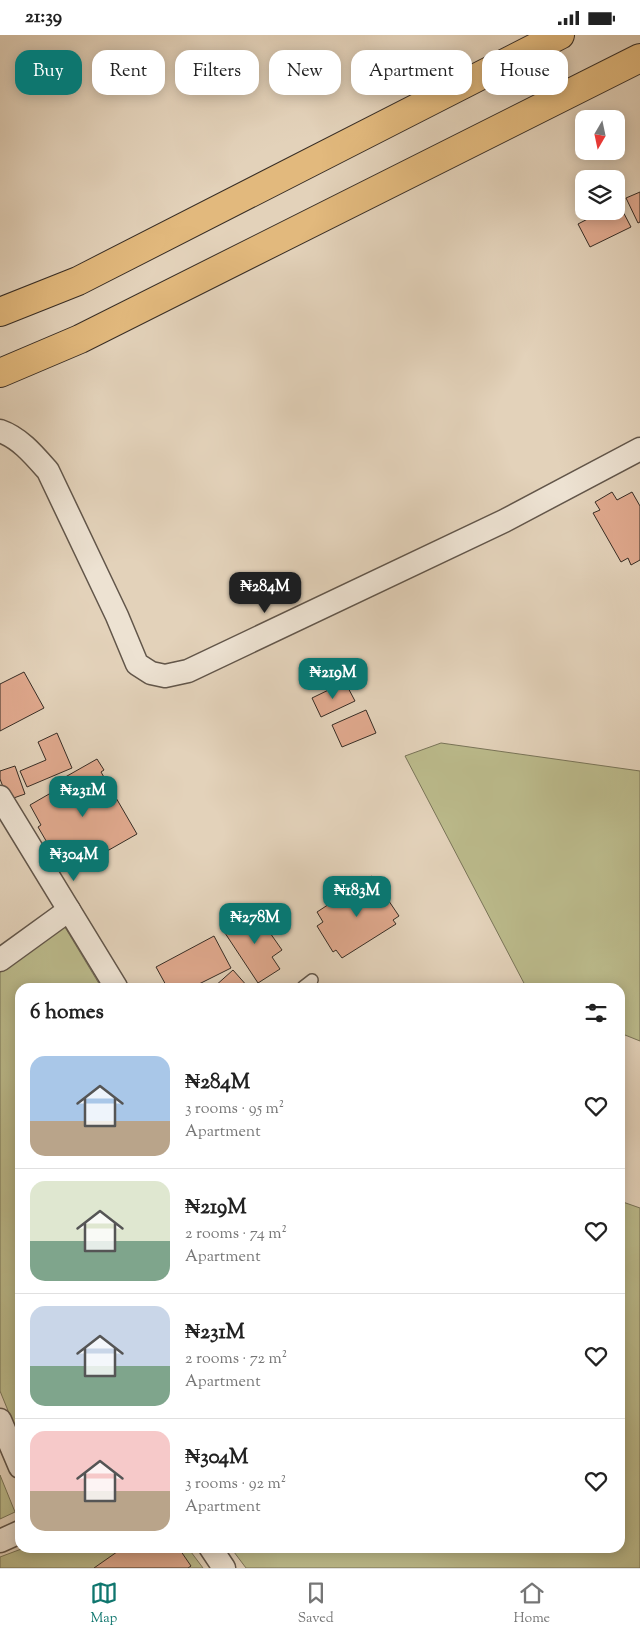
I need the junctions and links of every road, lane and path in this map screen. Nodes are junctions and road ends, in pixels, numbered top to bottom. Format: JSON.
{"nodes":[{"id":1,"x":560,"y":35,"type":"edge"},
{"id":2,"x":640,"y":58,"type":"edge"},
{"id":3,"x":0,"y":312,"type":"edge"},
{"id":4,"x":0,"y":373,"type":"edge"},
{"id":5,"x":0,"y":431,"type":"edge"},
{"id":6,"x":640,"y":449,"type":"edge"},
{"id":7,"x":0,"y":797,"type":"edge"},
{"id":8,"x":69,"y":910,"type":"junction"},
{"id":9,"x":0,"y":960,"type":"edge"},
{"id":10,"x":114,"y":983,"type":"edge"},
{"id":11,"x":0,"y":1421,"type":"edge"},
{"id":12,"x":15,"y":1456,"type":"edge"},
{"id":13,"x":15,"y":1534,"type":"edge"},
{"id":14,"x":0,"y":1541,"type":"edge"},
{"id":15,"x":214,"y":1553,"type":"edge"},
{"id":16,"x":224,"y":1568,"type":"edge"}],
"edges":[{"from":1,"to":3,"type":"highway"},
{"from":2,"to":4,"type":"highway"},
{"from":5,"to":6,"type":"street"},
{"from":7,"to":8,"type":"street"},
{"from":8,"to":9,"type":"street"},
{"from":8,"to":10,"type":"street"},
{"from":11,"to":12,"type":"street"},
{"from":13,"to":14,"type":"street"},
{"from":15,"to":16,"type":"street"}]}
